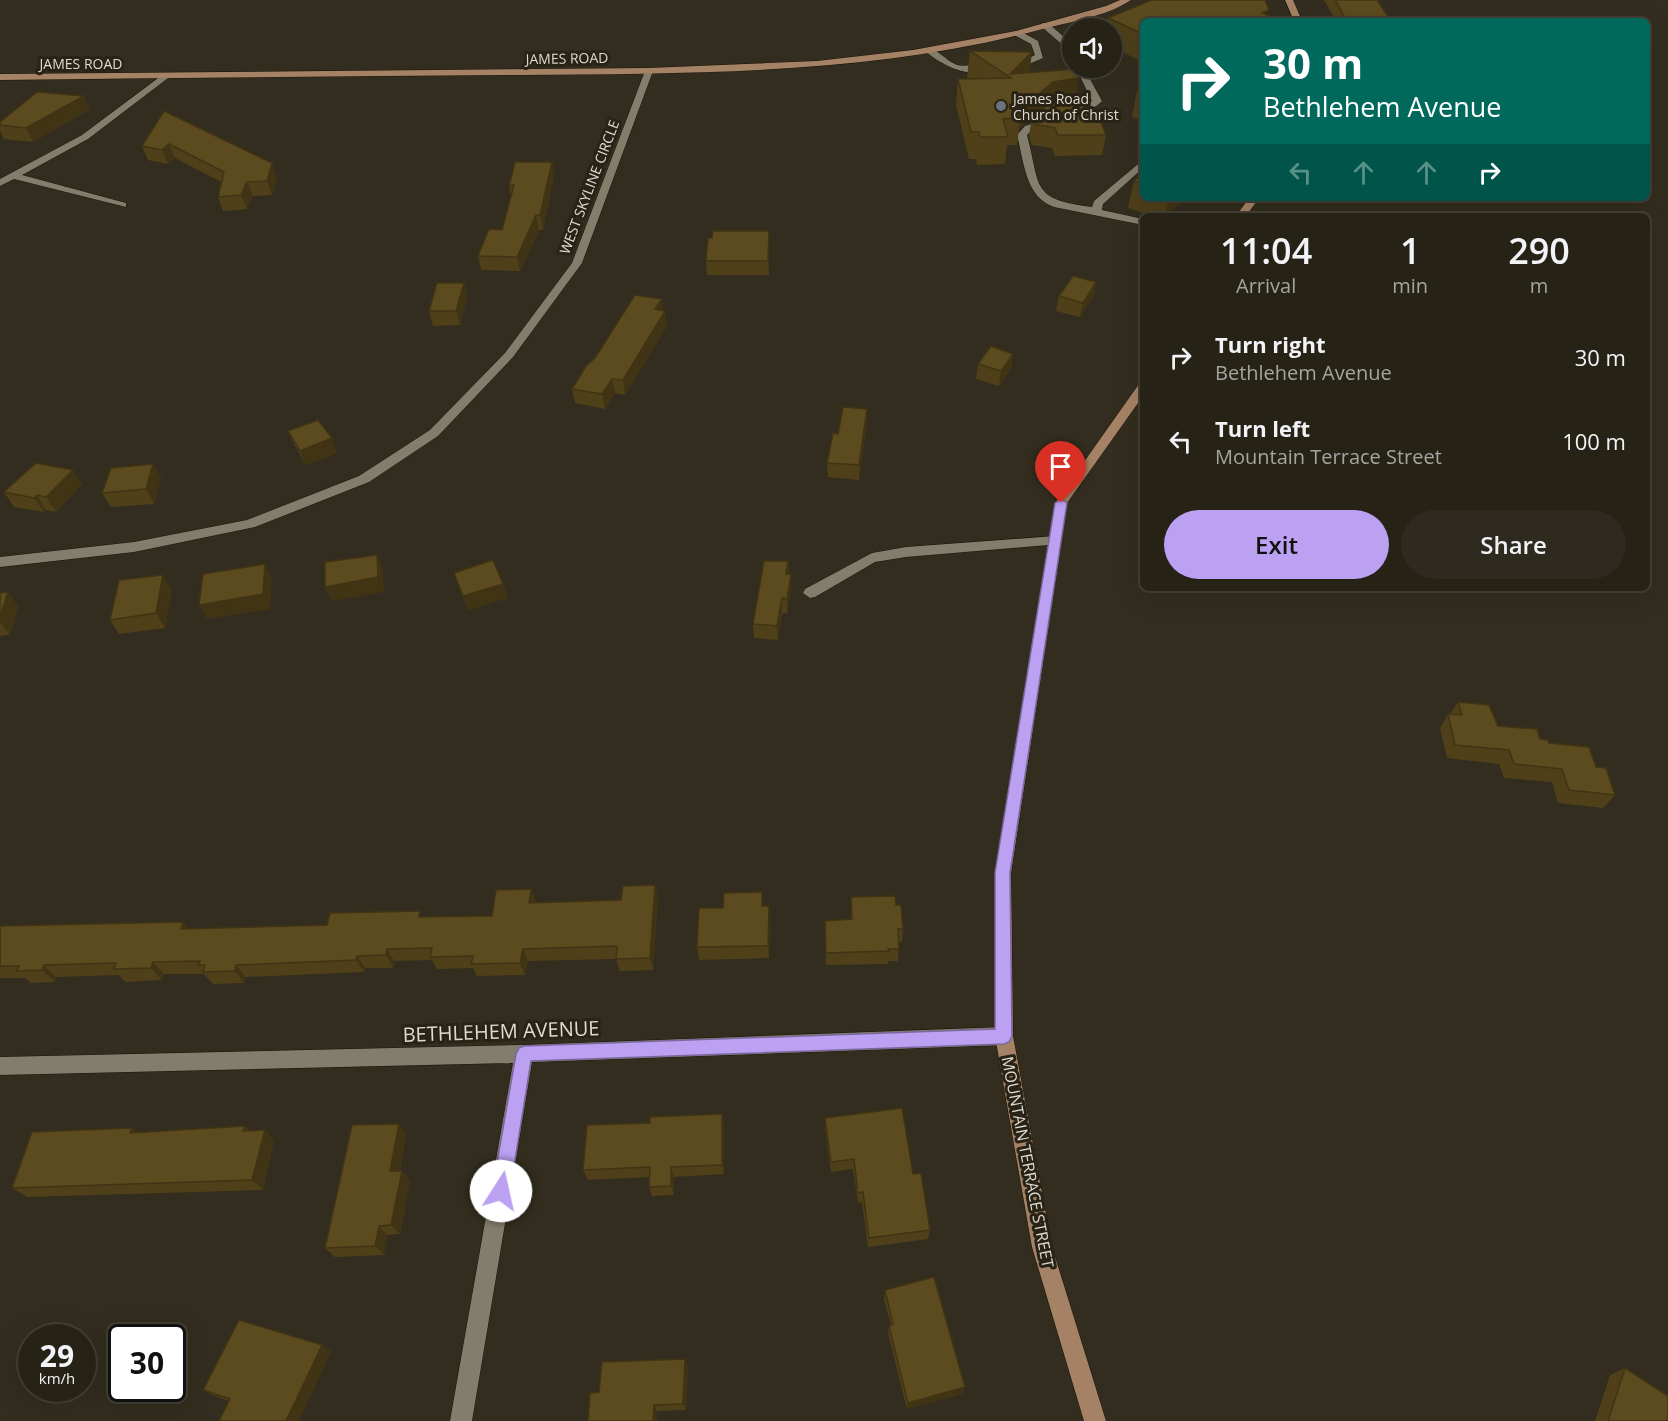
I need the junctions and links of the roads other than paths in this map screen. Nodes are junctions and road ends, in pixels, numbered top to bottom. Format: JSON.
{"nodes":[{"id":1,"x":1127,"y":0,"type":"edge"},
{"id":2,"x":1289,"y":0,"type":"edge"},
{"id":3,"x":1297,"y":18,"type":"edge"},
{"id":4,"x":1045,"y":25,"type":"junction"},
{"id":5,"x":1017,"y":33,"type":"junction"},
{"id":6,"x":1062,"y":41,"type":"edge"},
{"id":7,"x":929,"y":50,"type":"junction"},
{"id":8,"x":649,"y":70,"type":"junction"},
{"id":9,"x":165,"y":76,"type":"junction"},
{"id":10,"x":0,"y":77,"type":"edge"},
{"id":11,"x":1085,"y":78,"type":"edge"},
{"id":12,"x":1140,"y":166,"type":"edge"},
{"id":13,"x":13,"y":176,"type":"junction"},
{"id":14,"x":0,"y":183,"type":"edge"},
{"id":15,"x":122,"y":205,"type":"dead end"},
{"id":16,"x":1097,"y":210,"type":"junction"},
{"id":17,"x":1140,"y":221,"type":"edge"},
{"id":18,"x":1140,"y":391,"type":"edge"},
{"id":19,"x":1055,"y":541,"type":"junction"},
{"id":20,"x":0,"y":562,"type":"edge"},
{"id":21,"x":810,"y":593,"type":"dead end"},
{"id":22,"x":1004,"y":1036,"type":"junction"},
{"id":23,"x":524,"y":1054,"type":"junction"},
{"id":24,"x":0,"y":1066,"type":"edge"},
{"id":25,"x":461,"y":1421,"type":"edge"},
{"id":26,"x":1095,"y":1421,"type":"edge"}],
"edges":[{"from":1,"to":4,"type":"main road","name":"JAMES ROAD"},
{"from":2,"to":3,"type":"main road"},
{"from":4,"to":5,"type":"main road","name":"JAMES ROAD"},
{"from":4,"to":6,"type":"street"},
{"from":5,"to":7,"type":"main road","name":"JAMES ROAD"},
{"from":5,"to":7,"type":"street"},
{"from":7,"to":8,"type":"main road","name":"JAMES ROAD"},
{"from":8,"to":9,"type":"main road","name":"JAMES ROAD"},
{"from":8,"to":20,"type":"street","name":"WEST SKYLINE CIRCLE"},
{"from":9,"to":10,"type":"main road","name":"JAMES ROAD"},
{"from":9,"to":13,"type":"street"},
{"from":11,"to":16,"type":"street"},
{"from":12,"to":16,"type":"street"},
{"from":13,"to":14,"type":"street"},
{"from":13,"to":15,"type":"street"},
{"from":16,"to":17,"type":"street"},
{"from":18,"to":19,"type":"main road","name":"MOUNTAIN TERRACE STREET"},
{"from":19,"to":21,"type":"street"},
{"from":19,"to":22,"type":"main road","name":"MOUNTAIN TERRACE STREET"},
{"from":22,"to":23,"type":"street","name":"BETHLEHEM AVENUE"},
{"from":22,"to":26,"type":"main road","name":"MOUNTAIN TERRACE STREET"},
{"from":23,"to":24,"type":"street","name":"BETHLEHEM AVENUE"},
{"from":23,"to":25,"type":"street"}]}
